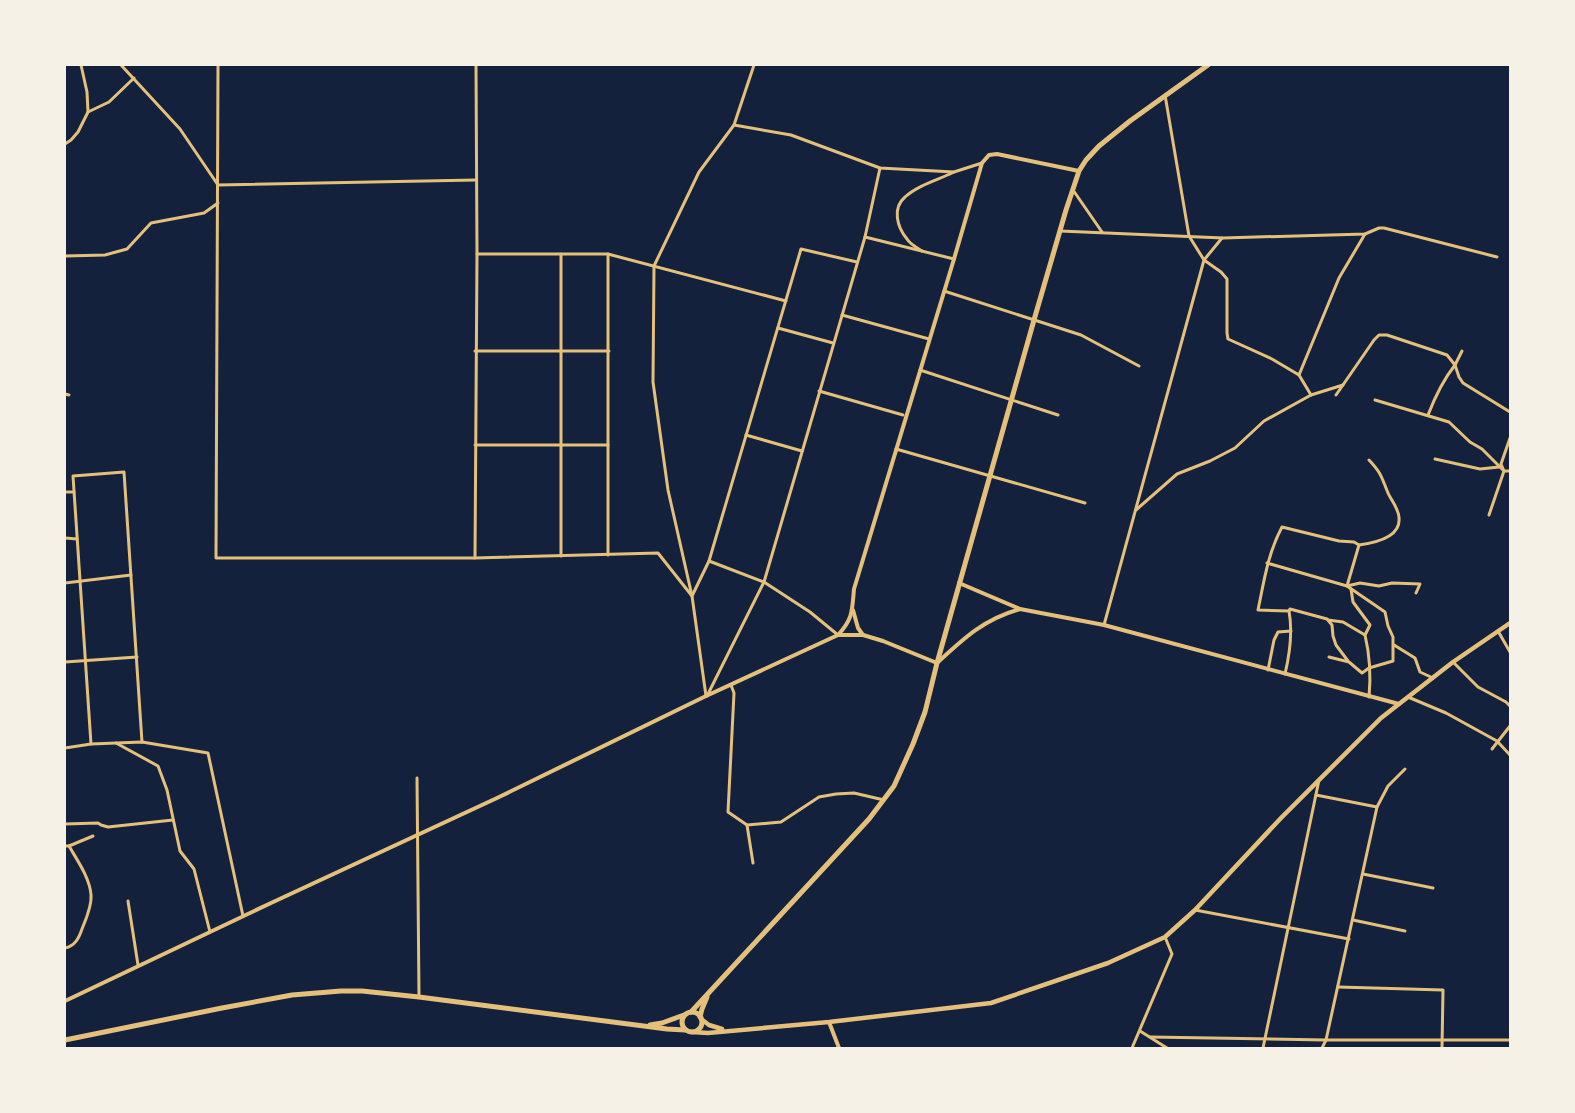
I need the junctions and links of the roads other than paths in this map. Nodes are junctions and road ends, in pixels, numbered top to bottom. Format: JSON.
{"nodes":[{"id":1,"x":81,"y":65,"type":"edge"},
{"id":2,"x":121,"y":65,"type":"edge"},
{"id":3,"x":218,"y":65,"type":"edge"},
{"id":4,"x":476,"y":65,"type":"edge"},
{"id":5,"x":754,"y":65,"type":"edge"},
{"id":6,"x":1208,"y":65,"type":"edge"},
{"id":7,"x":134,"y":78,"type":"junction"},
{"id":8,"x":1165,"y":95,"type":"junction"},
{"id":9,"x":88,"y":112,"type":"junction"},
{"id":10,"x":734,"y":125,"type":"junction"},
{"id":11,"x":65,"y":144,"type":"edge"},
{"id":12,"x":982,"y":163,"type":"junction"},
{"id":13,"x":880,"y":168,"type":"junction"},
{"id":14,"x":1079,"y":171,"type":"junction"},
{"id":15,"x":954,"y":172,"type":"junction"},
{"id":16,"x":476,"y":180,"type":"junction"},
{"id":17,"x":218,"y":185,"type":"junction"},
{"id":18,"x":1073,"y":189,"type":"junction"},
{"id":19,"x":218,"y":203,"type":"junction"},
{"id":20,"x":1060,"y":231,"type":"junction"},
{"id":21,"x":1102,"y":232,"type":"junction"},
{"id":22,"x":1365,"y":234,"type":"junction"},
{"id":23,"x":1189,"y":236,"type":"junction"},
{"id":24,"x":864,"y":237,"type":"junction"},
{"id":25,"x":1223,"y":238,"type":"junction"},
{"id":26,"x":922,"y":251,"type":"junction"},
{"id":27,"x":477,"y":254,"type":"junction"},
{"id":28,"x":561,"y":254,"type":"junction"},
{"id":29,"x":608,"y":254,"type":"junction"},
{"id":30,"x":65,"y":256,"type":"edge"},
{"id":31,"x":1497,"y":257,"type":"dead end"},
{"id":32,"x":954,"y":259,"type":"junction"},
{"id":33,"x":1204,"y":260,"type":"junction"},
{"id":34,"x":857,"y":262,"type":"junction"},
{"id":35,"x":654,"y":266,"type":"junction"},
{"id":36,"x":944,"y":290,"type":"junction"},
{"id":37,"x":786,"y":301,"type":"junction"},
{"id":38,"x":842,"y":315,"type":"junction"},
{"id":39,"x":1034,"y":320,"type":"junction"},
{"id":40,"x":778,"y":328,"type":"junction"},
{"id":41,"x":929,"y":339,"type":"junction"},
{"id":42,"x":834,"y":343,"type":"junction"},
{"id":43,"x":475,"y":351,"type":"junction"},
{"id":44,"x":561,"y":351,"type":"junction"},
{"id":45,"x":609,"y":351,"type":"junction"},
{"id":46,"x":1462,"y":351,"type":"dead end"},
{"id":47,"x":1455,"y":365,"type":"junction"},
{"id":48,"x":1139,"y":366,"type":"dead end"},
{"id":49,"x":920,"y":370,"type":"junction"},
{"id":50,"x":1299,"y":375,"type":"junction"},
{"id":51,"x":1343,"y":385,"type":"junction"},
{"id":52,"x":819,"y":391,"type":"junction"},
{"id":53,"x":1311,"y":395,"type":"junction"},
{"id":54,"x":1336,"y":395,"type":"dead end"},
{"id":55,"x":1012,"y":400,"type":"junction"},
{"id":56,"x":1375,"y":400,"type":"dead end"},
{"id":57,"x":1510,"y":412,"type":"edge"},
{"id":58,"x":903,"y":415,"type":"dead end"},
{"id":59,"x":1058,"y":415,"type":"dead end"},
{"id":60,"x":1428,"y":415,"type":"junction"},
{"id":61,"x":746,"y":435,"type":"junction"},
{"id":62,"x":1510,"y":438,"type":"edge"},
{"id":63,"x":475,"y":445,"type":"junction"},
{"id":64,"x":561,"y":445,"type":"junction"},
{"id":65,"x":608,"y":445,"type":"junction"},
{"id":66,"x":896,"y":449,"type":"junction"},
{"id":67,"x":802,"y":451,"type":"junction"},
{"id":68,"x":1435,"y":459,"type":"dead end"},
{"id":69,"x":1369,"y":460,"type":"dead end"},
{"id":70,"x":1499,"y":467,"type":"junction"},
{"id":71,"x":1504,"y":471,"type":"junction"},
{"id":72,"x":1510,"y":471,"type":"edge"},
{"id":73,"x":990,"y":476,"type":"junction"},
{"id":74,"x":65,"y":492,"type":"edge"},
{"id":75,"x":74,"y":492,"type":"junction"},
{"id":76,"x":1084,"y":503,"type":"dead end"},
{"id":77,"x":1135,"y":511,"type":"junction"},
{"id":78,"x":1489,"y":515,"type":"dead end"},
{"id":79,"x":65,"y":538,"type":"edge"},
{"id":80,"x":77,"y":539,"type":"junction"},
{"id":81,"x":1359,"y":545,"type":"junction"},
{"id":82,"x":608,"y":555,"type":"junction"},
{"id":83,"x":561,"y":556,"type":"junction"},
{"id":84,"x":474,"y":558,"type":"junction"},
{"id":85,"x":709,"y":561,"type":"junction"},
{"id":86,"x":1267,"y":563,"type":"junction"},
{"id":87,"x":131,"y":575,"type":"junction"},
{"id":88,"x":80,"y":580,"type":"junction"},
{"id":89,"x":764,"y":582,"type":"junction"},
{"id":90,"x":65,"y":583,"type":"edge"},
{"id":91,"x":959,"y":583,"type":"junction"},
{"id":92,"x":1347,"y":586,"type":"junction"},
{"id":93,"x":1351,"y":589,"type":"junction"},
{"id":94,"x":1416,"y":592,"type":"dead end"},
{"id":95,"x":692,"y":596,"type":"junction"},
{"id":96,"x":1002,"y":602,"type":"junction"},
{"id":97,"x":852,"y":608,"type":"junction"},
{"id":98,"x":1020,"y":609,"type":"junction"},
{"id":99,"x":1289,"y":611,"type":"junction"},
{"id":100,"x":1004,"y":613,"type":"junction"},
{"id":101,"x":1328,"y":620,"type":"junction"},
{"id":102,"x":1510,"y":623,"type":"edge"},
{"id":103,"x":1104,"y":625,"type":"junction"},
{"id":104,"x":1498,"y":630,"type":"junction"},
{"id":105,"x":1291,"y":631,"type":"junction"},
{"id":106,"x":838,"y":635,"type":"junction"},
{"id":107,"x":1365,"y":635,"type":"junction"},
{"id":108,"x":863,"y":636,"type":"junction"},
{"id":109,"x":1394,"y":644,"type":"junction"},
{"id":110,"x":1510,"y":652,"type":"edge"},
{"id":111,"x":136,"y":657,"type":"junction"},
{"id":112,"x":1329,"y":657,"type":"dead end"},
{"id":113,"x":85,"y":661,"type":"junction"},
{"id":114,"x":65,"y":662,"type":"edge"},
{"id":115,"x":1349,"y":662,"type":"junction"},
{"id":116,"x":1453,"y":662,"type":"junction"},
{"id":117,"x":937,"y":663,"type":"junction"},
{"id":118,"x":1370,"y":668,"type":"junction"},
{"id":119,"x":1268,"y":670,"type":"junction"},
{"id":120,"x":1286,"y":674,"type":"junction"},
{"id":121,"x":1433,"y":678,"type":"junction"},
{"id":122,"x":731,"y":685,"type":"junction"},
{"id":123,"x":706,"y":696,"type":"junction"},
{"id":124,"x":1369,"y":696,"type":"junction"},
{"id":125,"x":1408,"y":697,"type":"junction"},
{"id":126,"x":1399,"y":704,"type":"junction"},
{"id":127,"x":1510,"y":706,"type":"edge"},
{"id":128,"x":1510,"y":726,"type":"edge"},
{"id":129,"x":1497,"y":741,"type":"junction"},
{"id":130,"x":142,"y":742,"type":"junction"},
{"id":131,"x":116,"y":743,"type":"junction"},
{"id":132,"x":91,"y":744,"type":"junction"},
{"id":133,"x":65,"y":748,"type":"edge"},
{"id":134,"x":1492,"y":749,"type":"dead end"},
{"id":135,"x":1510,"y":755,"type":"edge"},
{"id":136,"x":1405,"y":769,"type":"dead end"},
{"id":137,"x":417,"y":778,"type":"dead end"},
{"id":138,"x":1320,"y":778,"type":"junction"},
{"id":139,"x":1316,"y":795,"type":"junction"},
{"id":140,"x":884,"y":800,"type":"junction"},
{"id":141,"x":1377,"y":807,"type":"junction"},
{"id":142,"x":173,"y":820,"type":"junction"},
{"id":143,"x":65,"y":824,"type":"edge"},
{"id":144,"x":747,"y":825,"type":"junction"},
{"id":145,"x":418,"y":835,"type":"junction"},
{"id":146,"x":93,"y":836,"type":"dead end"},
{"id":147,"x":67,"y":846,"type":"edge"},
{"id":148,"x":753,"y":863,"type":"dead end"},
{"id":149,"x":1363,"y":874,"type":"junction"},
{"id":150,"x":1433,"y":888,"type":"dead end"},
{"id":151,"x":128,"y":902,"type":"dead end"},
{"id":152,"x":1195,"y":910,"type":"junction"},
{"id":153,"x":243,"y":916,"type":"junction"},
{"id":154,"x":1353,"y":920,"type":"junction"},
{"id":155,"x":1287,"y":928,"type":"junction"},
{"id":156,"x":1406,"y":931,"type":"dead end"},
{"id":157,"x":210,"y":932,"type":"junction"},
{"id":158,"x":1165,"y":937,"type":"junction"},
{"id":159,"x":1349,"y":940,"type":"junction"},
{"id":160,"x":65,"y":948,"type":"edge"},
{"id":161,"x":138,"y":965,"type":"junction"},
{"id":162,"x":1338,"y":987,"type":"junction"},
{"id":163,"x":710,"y":992,"type":"junction"},
{"id":164,"x":420,"y":997,"type":"junction"},
{"id":165,"x":65,"y":1001,"type":"edge"},
{"id":166,"x":691,"y":1012,"type":"junction"},
{"id":167,"x":684,"y":1015,"type":"junction"},
{"id":168,"x":701,"y":1018,"type":"junction"},
{"id":169,"x":829,"y":1022,"type":"junction"},
{"id":170,"x":645,"y":1025,"type":"junction"},
{"id":171,"x":731,"y":1030,"type":"junction"},
{"id":172,"x":689,"y":1031,"type":"junction"},
{"id":173,"x":1140,"y":1031,"type":"junction"},
{"id":174,"x":1150,"y":1037,"type":"junction"},
{"id":175,"x":1266,"y":1039,"type":"junction"},
{"id":176,"x":65,"y":1040,"type":"edge"},
{"id":177,"x":1326,"y":1040,"type":"junction"},
{"id":178,"x":1442,"y":1040,"type":"junction"},
{"id":179,"x":1510,"y":1040,"type":"edge"},
{"id":180,"x":839,"y":1048,"type":"edge"},
{"id":181,"x":1132,"y":1048,"type":"edge"},
{"id":182,"x":1168,"y":1048,"type":"edge"},
{"id":183,"x":1263,"y":1048,"type":"edge"},
{"id":184,"x":1322,"y":1048,"type":"edge"},
{"id":185,"x":1442,"y":1048,"type":"edge"}],
"edges":[{"from":1,"to":9,"type":"street"},
{"from":2,"to":7,"type":"street"},
{"from":3,"to":17,"type":"street"},
{"from":4,"to":16,"type":"street"},
{"from":5,"to":10,"type":"street"},
{"from":6,"to":8,"type":"highway"},
{"from":7,"to":9,"type":"street"},
{"from":7,"to":17,"type":"street"},
{"from":8,"to":14,"type":"highway"},
{"from":8,"to":23,"type":"street"},
{"from":9,"to":11,"type":"street"},
{"from":10,"to":13,"type":"street"},
{"from":10,"to":35,"type":"street"},
{"from":12,"to":14,"type":"street"},
{"from":12,"to":15,"type":"street"},
{"from":12,"to":32,"type":"street"},
{"from":13,"to":15,"type":"street"},
{"from":13,"to":24,"type":"street"},
{"from":14,"to":18,"type":"highway"},
{"from":15,"to":26,"type":"street"},
{"from":16,"to":17,"type":"street"},
{"from":16,"to":27,"type":"street"},
{"from":17,"to":19,"type":"street"},
{"from":18,"to":20,"type":"highway"},
{"from":18,"to":21,"type":"street"},
{"from":19,"to":30,"type":"street"},
{"from":19,"to":84,"type":"street"},
{"from":20,"to":21,"type":"street"},
{"from":20,"to":39,"type":"highway"},
{"from":21,"to":23,"type":"street"},
{"from":22,"to":25,"type":"street"},
{"from":22,"to":31,"type":"street"},
{"from":22,"to":50,"type":"street"},
{"from":23,"to":25,"type":"street"},
{"from":23,"to":33,"type":"street"},
{"from":24,"to":26,"type":"street"},
{"from":24,"to":34,"type":"street"},
{"from":25,"to":33,"type":"street"},
{"from":26,"to":32,"type":"street"},
{"from":27,"to":28,"type":"street"},
{"from":27,"to":43,"type":"street"},
{"from":28,"to":29,"type":"street"},
{"from":28,"to":44,"type":"street"},
{"from":29,"to":35,"type":"street"},
{"from":29,"to":45,"type":"street"},
{"from":32,"to":36,"type":"street"},
{"from":33,"to":50,"type":"street"},
{"from":33,"to":77,"type":"street"},
{"from":34,"to":37,"type":"street"},
{"from":34,"to":38,"type":"street"},
{"from":35,"to":37,"type":"street"},
{"from":35,"to":95,"type":"street"},
{"from":36,"to":39,"type":"street"},
{"from":36,"to":41,"type":"street"},
{"from":37,"to":40,"type":"street"},
{"from":38,"to":41,"type":"street"},
{"from":38,"to":42,"type":"street"},
{"from":39,"to":48,"type":"street"},
{"from":39,"to":55,"type":"highway"},
{"from":40,"to":42,"type":"street"},
{"from":40,"to":61,"type":"street"},
{"from":41,"to":49,"type":"street"},
{"from":42,"to":52,"type":"street"},
{"from":43,"to":44,"type":"street"},
{"from":43,"to":63,"type":"street"},
{"from":44,"to":45,"type":"street"},
{"from":44,"to":64,"type":"street"},
{"from":45,"to":65,"type":"street"},
{"from":46,"to":47,"type":"street"},
{"from":47,"to":51,"type":"street"},
{"from":47,"to":57,"type":"street"},
{"from":47,"to":60,"type":"street"},
{"from":49,"to":55,"type":"street"},
{"from":49,"to":66,"type":"street"},
{"from":50,"to":53,"type":"street"},
{"from":51,"to":53,"type":"street"},
{"from":51,"to":54,"type":"street"},
{"from":52,"to":58,"type":"street"},
{"from":52,"to":67,"type":"street"},
{"from":53,"to":77,"type":"street"},
{"from":55,"to":59,"type":"street"},
{"from":55,"to":73,"type":"highway"},
{"from":56,"to":60,"type":"street"},
{"from":60,"to":70,"type":"street"},
{"from":61,"to":67,"type":"street"},
{"from":61,"to":85,"type":"street"},
{"from":62,"to":71,"type":"street"},
{"from":63,"to":64,"type":"street"},
{"from":63,"to":84,"type":"street"},
{"from":64,"to":65,"type":"street"},
{"from":64,"to":83,"type":"street"},
{"from":65,"to":82,"type":"street"},
{"from":66,"to":73,"type":"street"},
{"from":66,"to":97,"type":"street"},
{"from":67,"to":89,"type":"street"},
{"from":68,"to":70,"type":"street"},
{"from":69,"to":81,"type":"street"},
{"from":70,"to":71,"type":"street"},
{"from":71,"to":72,"type":"street"},
{"from":71,"to":78,"type":"street"},
{"from":73,"to":76,"type":"street"},
{"from":73,"to":91,"type":"highway"},
{"from":74,"to":75,"type":"street"},
{"from":75,"to":80,"type":"street"},
{"from":75,"to":87,"type":"street"},
{"from":77,"to":103,"type":"street"},
{"from":79,"to":80,"type":"street"},
{"from":80,"to":88,"type":"street"},
{"from":81,"to":86,"type":"street"},
{"from":81,"to":92,"type":"street"},
{"from":82,"to":83,"type":"street"},
{"from":82,"to":95,"type":"street"},
{"from":83,"to":84,"type":"street"},
{"from":85,"to":89,"type":"street"},
{"from":85,"to":95,"type":"street"},
{"from":86,"to":92,"type":"street"},
{"from":86,"to":99,"type":"street"},
{"from":87,"to":88,"type":"street"},
{"from":87,"to":111,"type":"street"},
{"from":88,"to":90,"type":"street"},
{"from":88,"to":113,"type":"street"},
{"from":89,"to":106,"type":"street"},
{"from":89,"to":123,"type":"street"},
{"from":91,"to":96,"type":"street"},
{"from":91,"to":117,"type":"highway"},
{"from":92,"to":93,"type":"street"},
{"from":92,"to":94,"type":"street"},
{"from":93,"to":107,"type":"street"},
{"from":93,"to":109,"type":"street"},
{"from":95,"to":123,"type":"street"},
{"from":96,"to":98,"type":"street"},
{"from":96,"to":100,"type":"street"},
{"from":97,"to":106,"type":"street"},
{"from":97,"to":108,"type":"street"},
{"from":98,"to":100,"type":"street"},
{"from":98,"to":103,"type":"street"},
{"from":99,"to":101,"type":"street"},
{"from":99,"to":105,"type":"street"},
{"from":100,"to":117,"type":"street"},
{"from":101,"to":107,"type":"street"},
{"from":101,"to":115,"type":"street"},
{"from":102,"to":104,"type":"main road"},
{"from":103,"to":119,"type":"street"},
{"from":104,"to":110,"type":"street"},
{"from":104,"to":116,"type":"main road"},
{"from":105,"to":119,"type":"street"},
{"from":105,"to":120,"type":"street"},
{"from":106,"to":108,"type":"street"},
{"from":106,"to":122,"type":"street"},
{"from":107,"to":118,"type":"street"},
{"from":108,"to":117,"type":"street"},
{"from":109,"to":118,"type":"street"},
{"from":109,"to":121,"type":"street"},
{"from":111,"to":113,"type":"street"},
{"from":111,"to":130,"type":"street"},
{"from":112,"to":115,"type":"street"},
{"from":113,"to":114,"type":"street"},
{"from":113,"to":132,"type":"street"},
{"from":115,"to":118,"type":"street"},
{"from":116,"to":121,"type":"main road"},
{"from":116,"to":127,"type":"street"},
{"from":117,"to":140,"type":"highway"},
{"from":118,"to":124,"type":"street"},
{"from":119,"to":120,"type":"street"},
{"from":120,"to":124,"type":"street"},
{"from":121,"to":125,"type":"main road"},
{"from":122,"to":123,"type":"street"},
{"from":122,"to":144,"type":"street"},
{"from":123,"to":145,"type":"street"},
{"from":124,"to":126,"type":"street"},
{"from":125,"to":126,"type":"main road"},
{"from":125,"to":129,"type":"street"},
{"from":126,"to":138,"type":"main road"},
{"from":128,"to":129,"type":"street"},
{"from":129,"to":134,"type":"street"},
{"from":129,"to":135,"type":"street"},
{"from":130,"to":131,"type":"street"},
{"from":130,"to":153,"type":"street"},
{"from":131,"to":132,"type":"street"},
{"from":131,"to":142,"type":"street"},
{"from":132,"to":133,"type":"street"},
{"from":136,"to":141,"type":"street"},
{"from":137,"to":145,"type":"street"},
{"from":138,"to":139,"type":"street"},
{"from":138,"to":152,"type":"main road"},
{"from":139,"to":141,"type":"street"},
{"from":139,"to":155,"type":"street"},
{"from":140,"to":144,"type":"street"},
{"from":140,"to":163,"type":"highway"},
{"from":141,"to":149,"type":"street"},
{"from":142,"to":143,"type":"street"},
{"from":142,"to":157,"type":"street"},
{"from":144,"to":148,"type":"street"},
{"from":145,"to":153,"type":"street"},
{"from":145,"to":164,"type":"street"},
{"from":146,"to":147,"type":"street"},
{"from":147,"to":160,"type":"street"},
{"from":149,"to":150,"type":"street"},
{"from":149,"to":154,"type":"street"},
{"from":151,"to":161,"type":"street"},
{"from":152,"to":155,"type":"street"},
{"from":152,"to":158,"type":"main road"},
{"from":153,"to":157,"type":"street"},
{"from":154,"to":156,"type":"street"},
{"from":154,"to":159,"type":"street"},
{"from":155,"to":159,"type":"street"},
{"from":155,"to":175,"type":"street"},
{"from":157,"to":161,"type":"street"},
{"from":158,"to":169,"type":"main road"},
{"from":158,"to":173,"type":"street"},
{"from":159,"to":162,"type":"street"},
{"from":161,"to":165,"type":"street"},
{"from":162,"to":177,"type":"street"},
{"from":162,"to":178,"type":"street"},
{"from":163,"to":166,"type":"highway"},
{"from":163,"to":168,"type":"highway"},
{"from":164,"to":170,"type":"highway"},
{"from":164,"to":176,"type":"highway"},
{"from":166,"to":167,"type":"highway"},
{"from":166,"to":168,"type":"highway"},
{"from":167,"to":170,"type":"highway"},
{"from":167,"to":172,"type":"highway"},
{"from":168,"to":171,"type":"main road"},
{"from":168,"to":172,"type":"highway"},
{"from":169,"to":171,"type":"main road"},
{"from":169,"to":180,"type":"street"},
{"from":170,"to":172,"type":"highway"},
{"from":171,"to":172,"type":"main road"},
{"from":173,"to":174,"type":"street"},
{"from":173,"to":181,"type":"street"},
{"from":174,"to":175,"type":"street"},
{"from":174,"to":182,"type":"street"},
{"from":175,"to":177,"type":"street"},
{"from":175,"to":183,"type":"street"},
{"from":177,"to":178,"type":"street"},
{"from":177,"to":184,"type":"street"},
{"from":178,"to":179,"type":"street"},
{"from":178,"to":185,"type":"street"}]}
